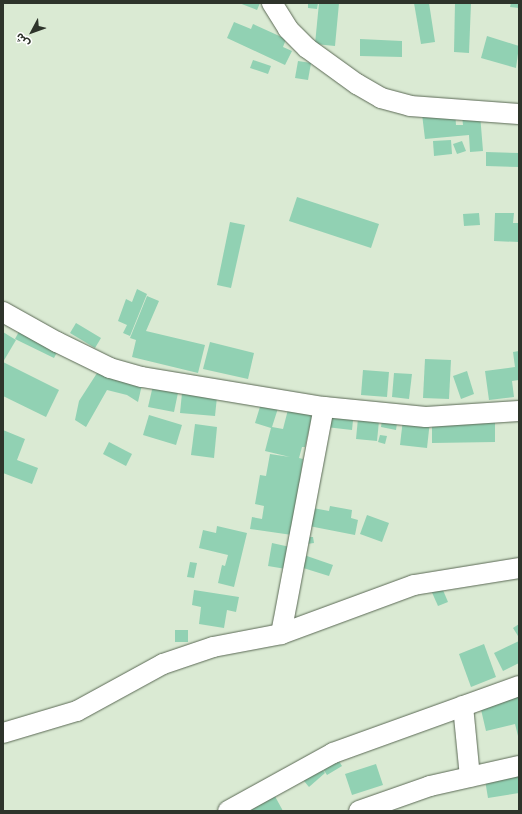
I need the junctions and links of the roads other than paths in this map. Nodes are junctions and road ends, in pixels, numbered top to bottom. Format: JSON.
{"nodes":[{"id":1,"x":272,"y":3,"type":"edge"},
{"id":2,"x":519,"y":114,"type":"edge"},
{"id":3,"x":3,"y":312,"type":"edge"},
{"id":4,"x":324,"y":406,"type":"junction"},
{"id":5,"x":519,"y":411,"type":"edge"},
{"id":6,"x":519,"y":568,"type":"edge"},
{"id":7,"x":281,"y":634,"type":"junction"},
{"id":8,"x":519,"y":686,"type":"edge"},
{"id":9,"x":464,"y":706,"type":"junction"},
{"id":10,"x":3,"y":733,"type":"edge"},
{"id":11,"x":519,"y":766,"type":"edge"},
{"id":12,"x":470,"y":777,"type":"junction"},
{"id":13,"x":228,"y":811,"type":"edge"},
{"id":14,"x":359,"y":811,"type":"edge"}],
"edges":[{"from":1,"to":2,"type":"street"},
{"from":3,"to":4,"type":"street"},
{"from":4,"to":5,"type":"street"},
{"from":4,"to":7,"type":"street"},
{"from":6,"to":7,"type":"street"},
{"from":7,"to":10,"type":"street"},
{"from":8,"to":9,"type":"street"},
{"from":9,"to":12,"type":"street"},
{"from":9,"to":13,"type":"street"},
{"from":11,"to":12,"type":"street"},
{"from":12,"to":14,"type":"street"}]}
